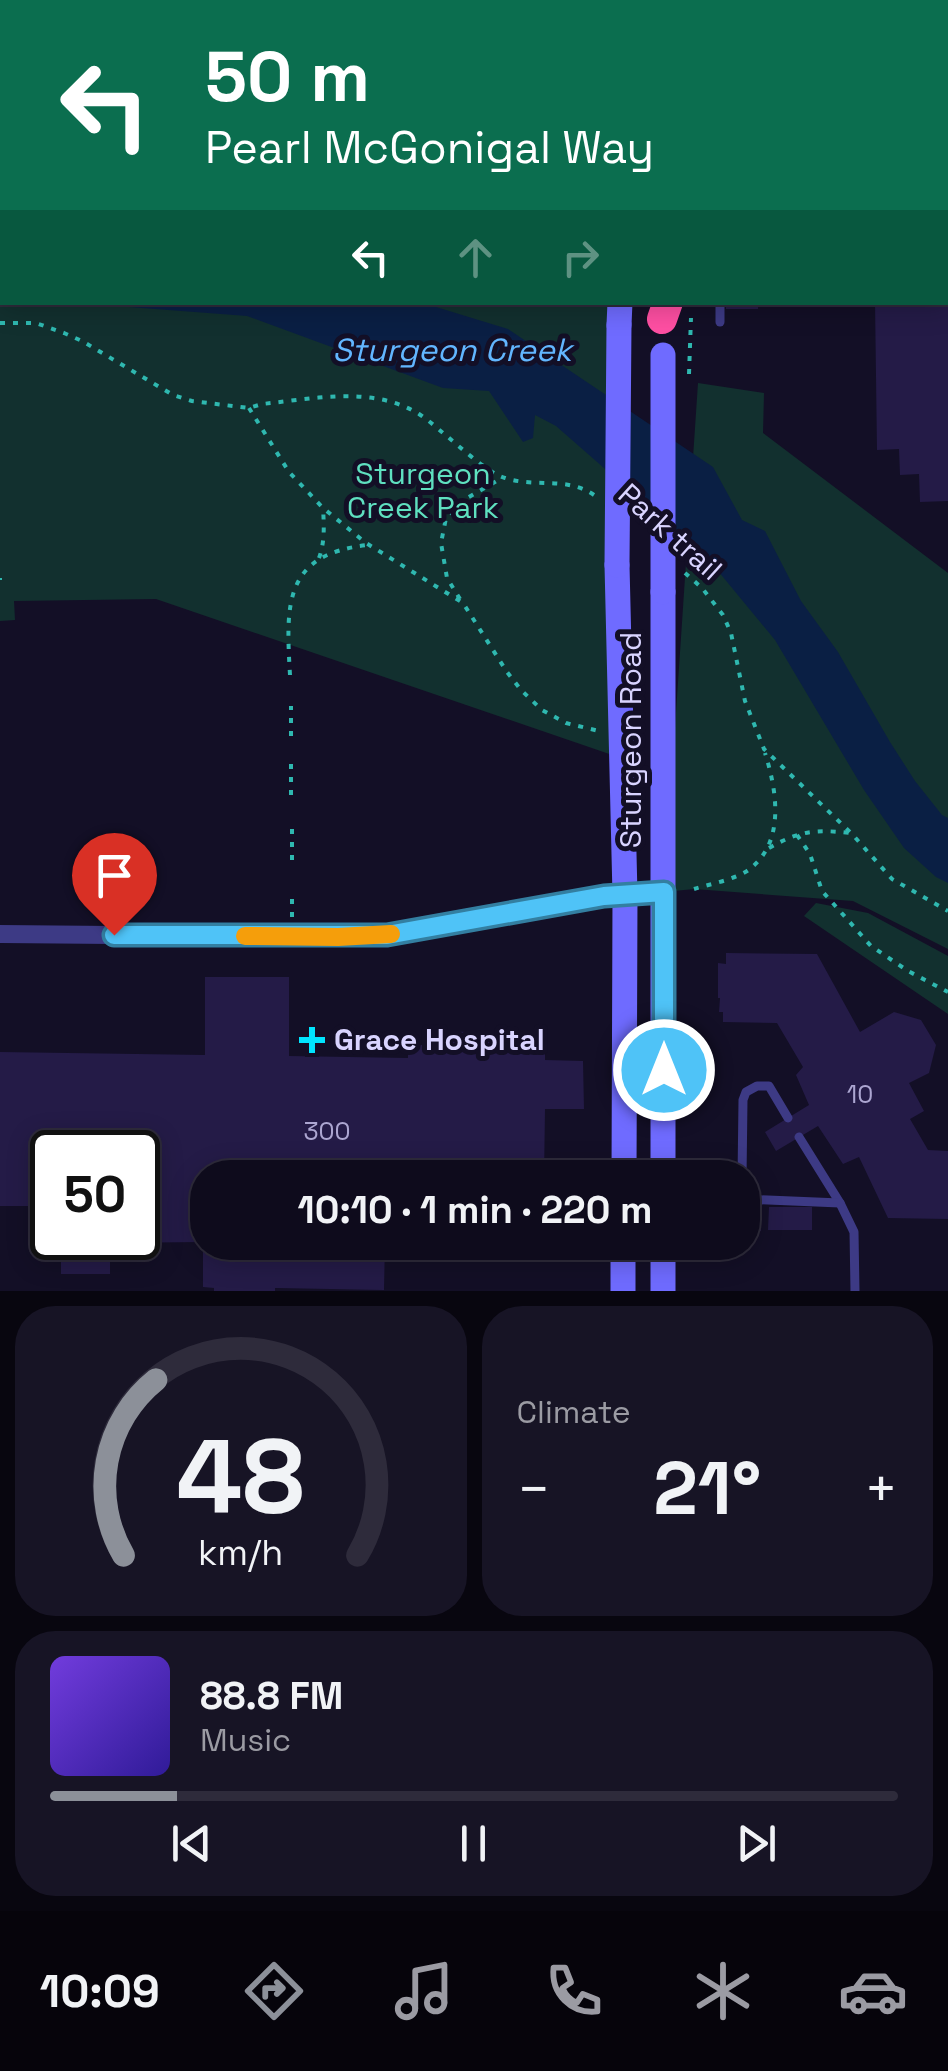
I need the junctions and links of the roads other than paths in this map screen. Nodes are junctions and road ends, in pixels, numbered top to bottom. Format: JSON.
{"nodes":[{"id":1,"x":720,"y":305,"type":"edge"},
{"id":2,"x":670,"y":311,"type":"edge"},
{"id":3,"x":620,"y":314,"type":"edge"},
{"id":4,"x":720,"y":322,"type":"dead end"},
{"id":5,"x":664,"y":892,"type":"junction"},
{"id":6,"x":626,"y":896,"type":"junction"},
{"id":7,"x":0,"y":934,"type":"edge"},
{"id":8,"x":788,"y":1118,"type":"dead end"},
{"id":9,"x":800,"y":1137,"type":"dead end"},
{"id":10,"x":624,"y":1160,"type":"edge"},
{"id":11,"x":663,"y":1160,"type":"edge"},
{"id":12,"x":742,"y":1160,"type":"edge"},
{"id":13,"x":760,"y":1200,"type":"edge"},
{"id":14,"x":840,"y":1203,"type":"junction"},
{"id":15,"x":624,"y":1260,"type":"edge"},
{"id":16,"x":663,"y":1260,"type":"edge"},
{"id":17,"x":623,"y":1291,"type":"edge"},
{"id":18,"x":663,"y":1291,"type":"edge"},
{"id":19,"x":855,"y":1291,"type":"edge"}],
"edges":[{"from":1,"to":4,"type":"lane"},
{"from":2,"to":5,"type":"main road","name":"Sturgeon Road","bridge":true},
{"from":3,"to":6,"type":"main road","name":"Sturgeon Road","bridge":true},
{"from":5,"to":6,"type":"street"},
{"from":5,"to":11,"type":"main road","name":"Sturgeon Road"},
{"from":6,"to":7,"type":"street"},
{"from":6,"to":10,"type":"main road","name":"Sturgeon Road"},
{"from":8,"to":12,"type":"lane"},
{"from":9,"to":14,"type":"lane"},
{"from":13,"to":14,"type":"lane"},
{"from":14,"to":19,"type":"lane"},
{"from":15,"to":17,"type":"main road"},
{"from":16,"to":18,"type":"main road"}]}
